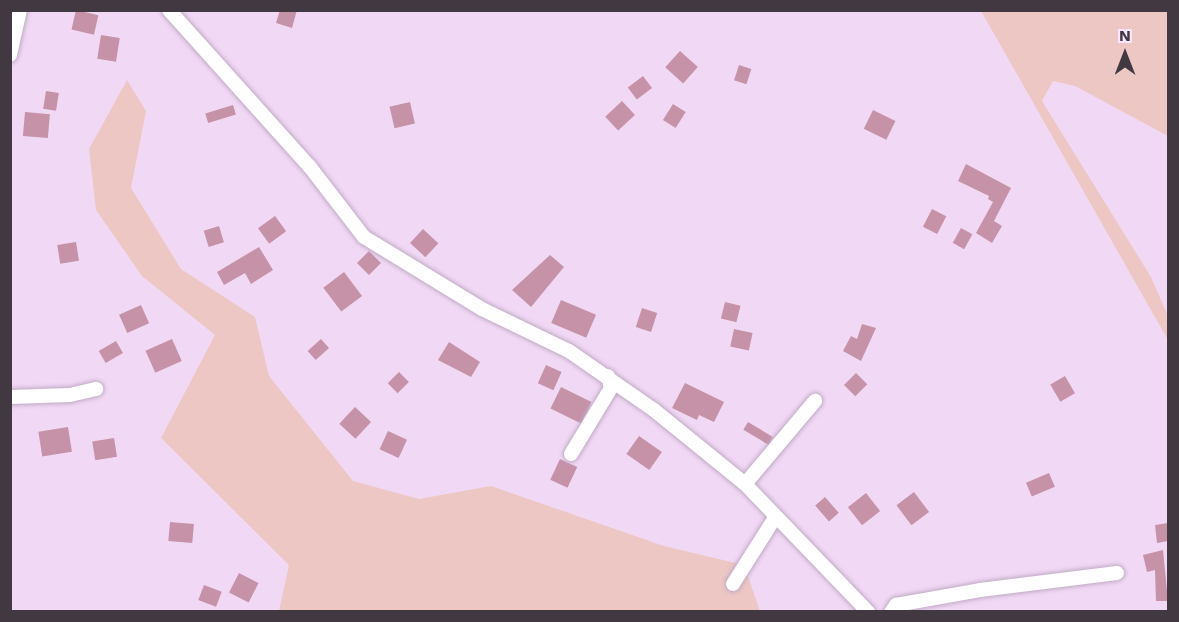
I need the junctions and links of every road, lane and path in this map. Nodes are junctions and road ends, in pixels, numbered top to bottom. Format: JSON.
{"nodes":[{"id":1,"x":20,"y":10,"type":"edge"},
{"id":2,"x":169,"y":10,"type":"edge"},
{"id":3,"x":10,"y":55,"type":"edge"},
{"id":4,"x":608,"y":376,"type":"junction"},
{"id":5,"x":96,"y":389,"type":"dead end"},
{"id":6,"x":10,"y":397,"type":"edge"},
{"id":7,"x":815,"y":401,"type":"dead end"},
{"id":8,"x":571,"y":454,"type":"dead end"},
{"id":9,"x":745,"y":484,"type":"junction"},
{"id":10,"x":776,"y":516,"type":"junction"},
{"id":11,"x":1116,"y":573,"type":"dead end"},
{"id":12,"x":733,"y":584,"type":"dead end"},
{"id":13,"x":868,"y":612,"type":"edge"},
{"id":14,"x":891,"y":612,"type":"edge"}],
"edges":[{"from":1,"to":3,"type":"street"},
{"from":2,"to":4,"type":"street"},
{"from":4,"to":8,"type":"street"},
{"from":4,"to":9,"type":"street"},
{"from":5,"to":6,"type":"street"},
{"from":7,"to":9,"type":"street"},
{"from":9,"to":10,"type":"street"},
{"from":10,"to":12,"type":"street"},
{"from":10,"to":13,"type":"street"},
{"from":11,"to":14,"type":"street"}]}
